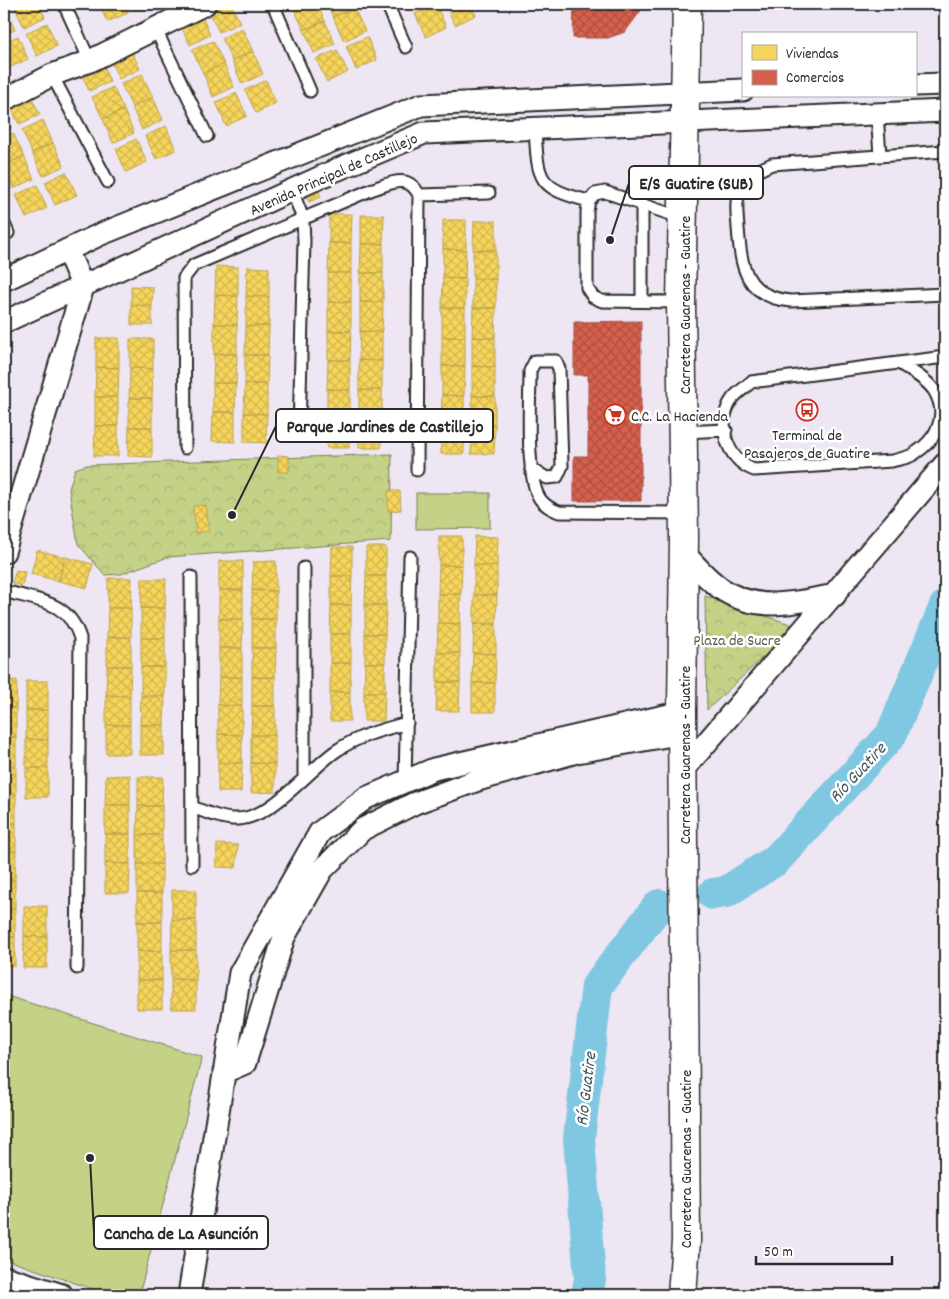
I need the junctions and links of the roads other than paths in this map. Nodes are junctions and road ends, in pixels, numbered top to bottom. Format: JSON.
{"nodes":[{"id":1,"x":64,"y":4,"type":"edge"},
{"id":2,"x":272,"y":4,"type":"edge"},
{"id":3,"x":387,"y":4,"type":"edge"},
{"id":4,"x":687,"y":4,"type":"edge"},
{"id":5,"x":196,"y":6,"type":"edge"},
{"id":6,"x":155,"y":28,"type":"junction"},
{"id":7,"x":406,"y":47,"type":"dead end"},
{"id":8,"x":90,"y":61,"type":"junction"},
{"id":9,"x":52,"y":75,"type":"junction"},
{"id":10,"x":945,"y":84,"type":"edge"},
{"id":11,"x":916,"y":85,"type":"edge"},
{"id":12,"x":742,"y":90,"type":"edge"},
{"id":13,"x":310,"y":92,"type":"dead end"},
{"id":14,"x":686,"y":92,"type":"junction"},
{"id":15,"x":4,"y":100,"type":"edge"},
{"id":16,"x":945,"y":111,"type":"edge"},
{"id":17,"x":876,"y":114,"type":"junction"},
{"id":18,"x":686,"y":122,"type":"junction"},
{"id":19,"x":536,"y":129,"type":"junction"},
{"id":20,"x":207,"y":136,"type":"dead end"},
{"id":21,"x":945,"y":151,"type":"edge"},
{"id":22,"x":880,"y":155,"type":"junction"},
{"id":23,"x":108,"y":182,"type":"dead end"},
{"id":24,"x":292,"y":190,"type":"junction"},
{"id":25,"x":490,"y":193,"type":"dead end"},
{"id":26,"x":419,"y":195,"type":"junction"},
{"id":27,"x":589,"y":201,"type":"junction"},
{"id":28,"x":642,"y":205,"type":"junction"},
{"id":29,"x":303,"y":219,"type":"junction"},
{"id":30,"x":684,"y":219,"type":"junction"},
{"id":31,"x":67,"y":250,"type":"junction"},
{"id":32,"x":4,"y":280,"type":"edge"},
{"id":33,"x":83,"y":287,"type":"junction"},
{"id":34,"x":945,"y":294,"type":"edge"},
{"id":35,"x":642,"y":302,"type":"junction"},
{"id":36,"x":682,"y":302,"type":"junction"},
{"id":37,"x":4,"y":322,"type":"edge"},
{"id":38,"x":945,"y":357,"type":"edge"},
{"id":39,"x":899,"y":363,"type":"junction"},
{"id":40,"x":942,"y":427,"type":"edge"},
{"id":41,"x":726,"y":430,"type":"junction"},
{"id":42,"x":683,"y":432,"type":"junction"},
{"id":43,"x":299,"y":433,"type":"dead end"},
{"id":44,"x":185,"y":448,"type":"dead end"},
{"id":45,"x":945,"y":464,"type":"edge"},
{"id":46,"x":531,"y":469,"type":"junction"},
{"id":47,"x":417,"y":470,"type":"dead end"},
{"id":48,"x":684,"y":513,"type":"junction"},
{"id":49,"x":4,"y":552,"type":"edge"},
{"id":50,"x":684,"y":553,"type":"junction"},
{"id":51,"x":410,"y":558,"type":"dead end"},
{"id":52,"x":304,"y":568,"type":"dead end"},
{"id":53,"x":191,"y":577,"type":"dead end"},
{"id":54,"x":4,"y":592,"type":"edge"},
{"id":55,"x":835,"y":595,"type":"junction"},
{"id":56,"x":407,"y":723,"type":"junction"},
{"id":57,"x":682,"y":723,"type":"junction"},
{"id":58,"x":304,"y":778,"type":"junction"},
{"id":59,"x":405,"y":782,"type":"junction"},
{"id":60,"x":684,"y":782,"type":"junction"},
{"id":61,"x":192,"y":807,"type":"junction"},
{"id":62,"x":192,"y":865,"type":"dead end"},
{"id":63,"x":77,"y":968,"type":"dead end"},
{"id":64,"x":224,"y":1072,"type":"junction"},
{"id":65,"x":4,"y":1277,"type":"edge"},
{"id":66,"x":62,"y":1295,"type":"edge"},
{"id":67,"x":189,"y":1295,"type":"edge"},
{"id":68,"x":682,"y":1295,"type":"edge"}],
"edges":[{"from":1,"to":8,"type":"lane"},
{"from":2,"to":13,"type":"lane"},
{"from":3,"to":7,"type":"lane"},
{"from":4,"to":14,"type":"main road","name":"Carretera Guarenas - Guatire"},
{"from":5,"to":6,"type":"street"},
{"from":6,"to":8,"type":"street"},
{"from":6,"to":20,"type":"lane"},
{"from":8,"to":9,"type":"street"},
{"from":9,"to":15,"type":"street"},
{"from":9,"to":23,"type":"lane"},
{"from":10,"to":11,"type":"street"},
{"from":12,"to":14,"type":"street","name":"Avenida Principal de Castillejo"},
{"from":14,"to":18,"type":"main road","name":"Carretera Guarenas - Guatire"},
{"from":14,"to":31,"type":"street","name":"Avenida Principal de Castillejo"},
{"from":16,"to":17,"type":"street","name":"Avenida Principal de Castillejo"},
{"from":17,"to":18,"type":"street","name":"Avenida Principal de Castillejo"},
{"from":17,"to":22,"type":"lane"},
{"from":18,"to":19,"type":"street","name":"Avenida Principal de Castillejo"},
{"from":18,"to":30,"type":"main road","name":"Carretera Guarenas - Guatire"},
{"from":19,"to":24,"type":"street","name":"Avenida Principal de Castillejo"},
{"from":19,"to":27,"type":"lane"},
{"from":21,"to":22,"type":"lane"},
{"from":22,"to":34,"type":"lane"},
{"from":24,"to":29,"type":"lane"},
{"from":24,"to":33,"type":"street","name":"Avenida Principal de Castillejo"},
{"from":25,"to":26,"type":"lane"},
{"from":26,"to":29,"type":"lane"},
{"from":26,"to":47,"type":"lane"},
{"from":27,"to":28,"type":"lane"},
{"from":27,"to":35,"type":"lane"},
{"from":28,"to":30,"type":"lane"},
{"from":28,"to":35,"type":"lane"},
{"from":29,"to":43,"type":"lane"},
{"from":29,"to":44,"type":"lane"},
{"from":30,"to":36,"type":"main road","name":"Carretera Guarenas - Guatire"},
{"from":31,"to":32,"type":"street","name":"Avenida Principal de Castillejo"},
{"from":31,"to":33,"type":"street"},
{"from":33,"to":37,"type":"street","name":"Avenida Principal de Castillejo"},
{"from":33,"to":49,"type":"street"},
{"from":35,"to":36,"type":"lane"},
{"from":36,"to":42,"type":"main road","name":"Carretera Guarenas - Guatire"},
{"from":38,"to":39,"type":"lane"},
{"from":39,"to":40,"type":"lane"},
{"from":39,"to":41,"type":"lane"},
{"from":40,"to":41,"type":"lane"},
{"from":41,"to":42,"type":"lane"},
{"from":42,"to":48,"type":"main road","name":"Carretera Guarenas - Guatire"},
{"from":45,"to":55,"type":"street"},
{"from":46,"to":46,"type":"lane"},
{"from":46,"to":48,"type":"lane"},
{"from":48,"to":50,"type":"main road","name":"Carretera Guarenas - Guatire"},
{"from":50,"to":55,"type":"street"},
{"from":50,"to":57,"type":"main road","name":"Carretera Guarenas - Guatire"},
{"from":51,"to":56,"type":"lane"},
{"from":52,"to":58,"type":"lane"},
{"from":53,"to":61,"type":"lane"},
{"from":54,"to":63,"type":"lane"},
{"from":55,"to":60,"type":"street"},
{"from":56,"to":58,"type":"lane"},
{"from":56,"to":59,"type":"lane"},
{"from":57,"to":59,"type":"street"},
{"from":57,"to":60,"type":"main road","name":"Carretera Guarenas - Guatire"},
{"from":57,"to":64,"type":"street"},
{"from":58,"to":61,"type":"lane"},
{"from":59,"to":64,"type":"street"},
{"from":60,"to":68,"type":"main road","name":"Carretera Guarenas - Guatire"},
{"from":61,"to":62,"type":"lane"},
{"from":64,"to":67,"type":"street"},
{"from":65,"to":66,"type":"street"}]}
